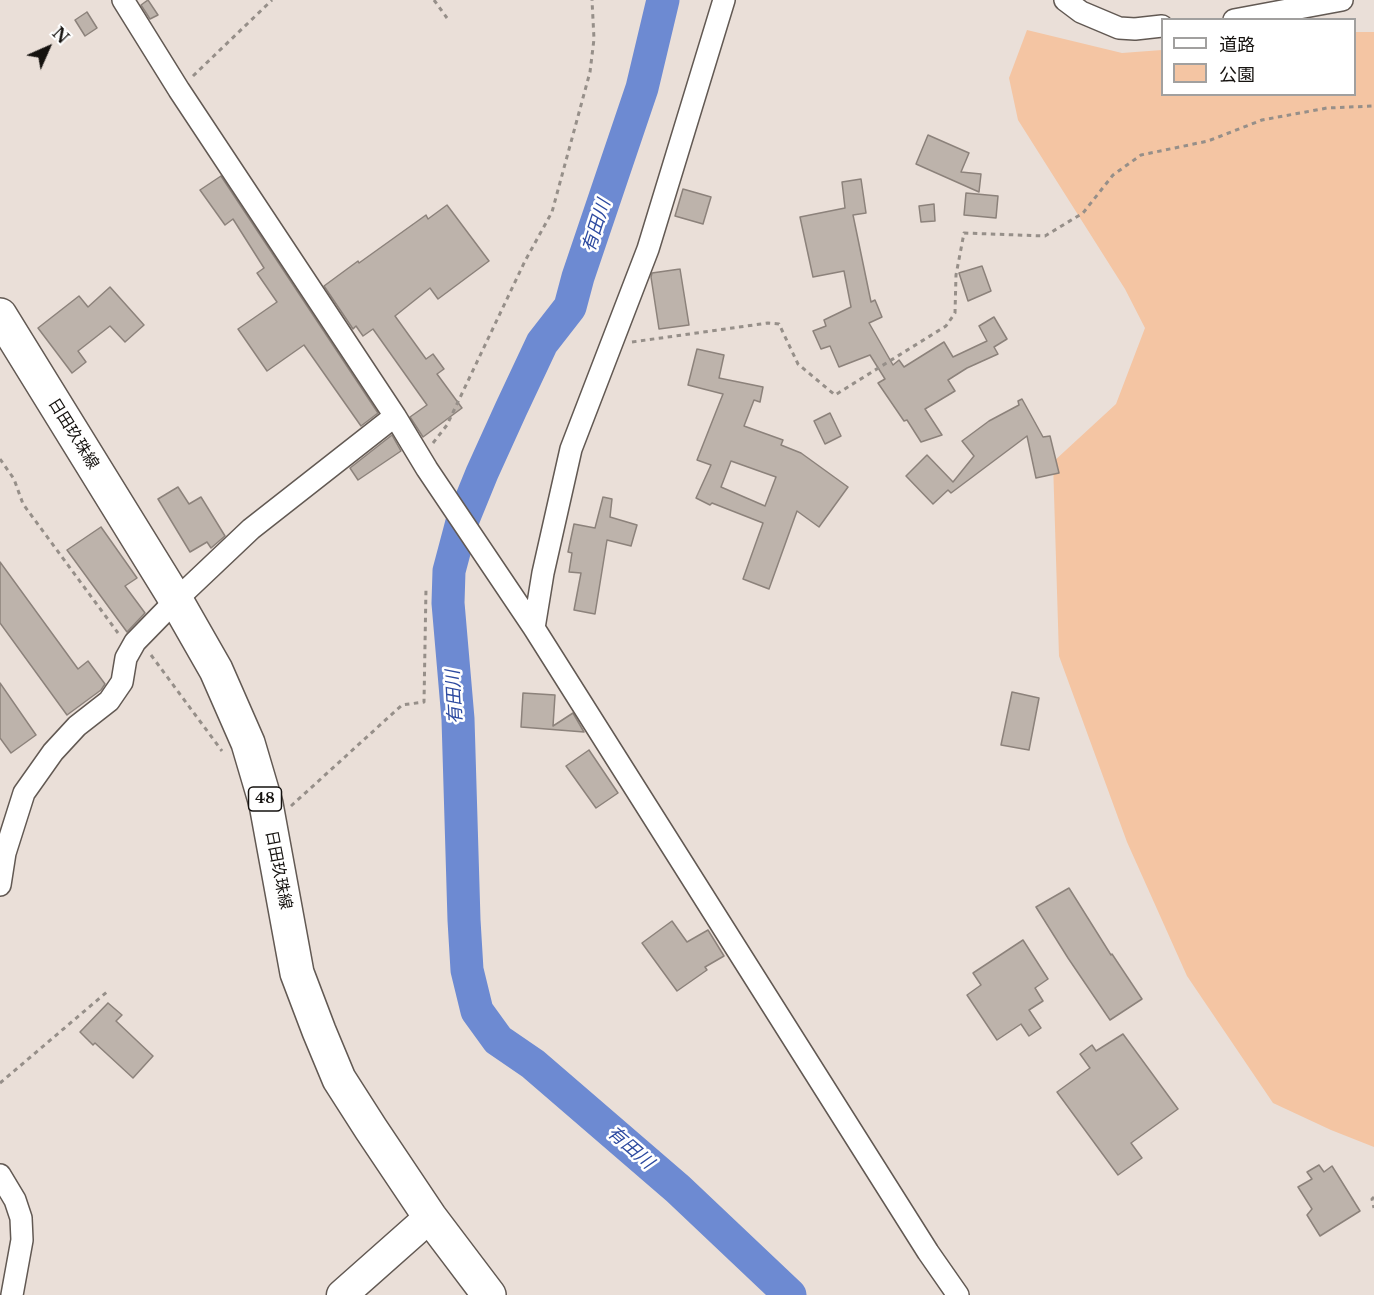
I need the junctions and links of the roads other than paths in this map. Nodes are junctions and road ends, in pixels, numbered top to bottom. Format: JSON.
{"nodes":[{"id":1,"x":123,"y":0,"type":"edge"},
{"id":2,"x":724,"y":0,"type":"edge"},
{"id":3,"x":1065,"y":0,"type":"edge"},
{"id":4,"x":1342,"y":0,"type":"edge"},
{"id":5,"x":1245,"y":18,"type":"edge"},
{"id":6,"x":1161,"y":26,"type":"edge"},
{"id":7,"x":0,"y":315,"type":"edge"},
{"id":8,"x":395,"y":416,"type":"junction"},
{"id":9,"x":176,"y":600,"type":"junction"},
{"id":10,"x":529,"y":621,"type":"junction"},
{"id":11,"x":0,"y":885,"type":"edge"},
{"id":12,"x":0,"y":1174,"type":"edge"},
{"id":13,"x":430,"y":1217,"type":"junction"},
{"id":14,"x":12,"y":1295,"type":"edge"},
{"id":15,"x":342,"y":1295,"type":"edge"},
{"id":16,"x":489,"y":1295,"type":"edge"},
{"id":17,"x":958,"y":1295,"type":"edge"}],
"edges":[{"from":1,"to":8,"type":"street"},
{"from":2,"to":10,"type":"street"},
{"from":3,"to":6,"type":"street"},
{"from":4,"to":5,"type":"street"},
{"from":7,"to":9,"type":"main road","name":"日田玖珠線","number":"48"},
{"from":8,"to":9,"type":"street"},
{"from":8,"to":10,"type":"street"},
{"from":9,"to":11,"type":"street"},
{"from":9,"to":13,"type":"main road","name":"日田玖珠線","number":"48"},
{"from":10,"to":17,"type":"street"},
{"from":12,"to":14,"type":"street"},
{"from":13,"to":15,"type":"street"},
{"from":13,"to":16,"type":"main road","name":"日田玖珠線","number":"48"}]}
